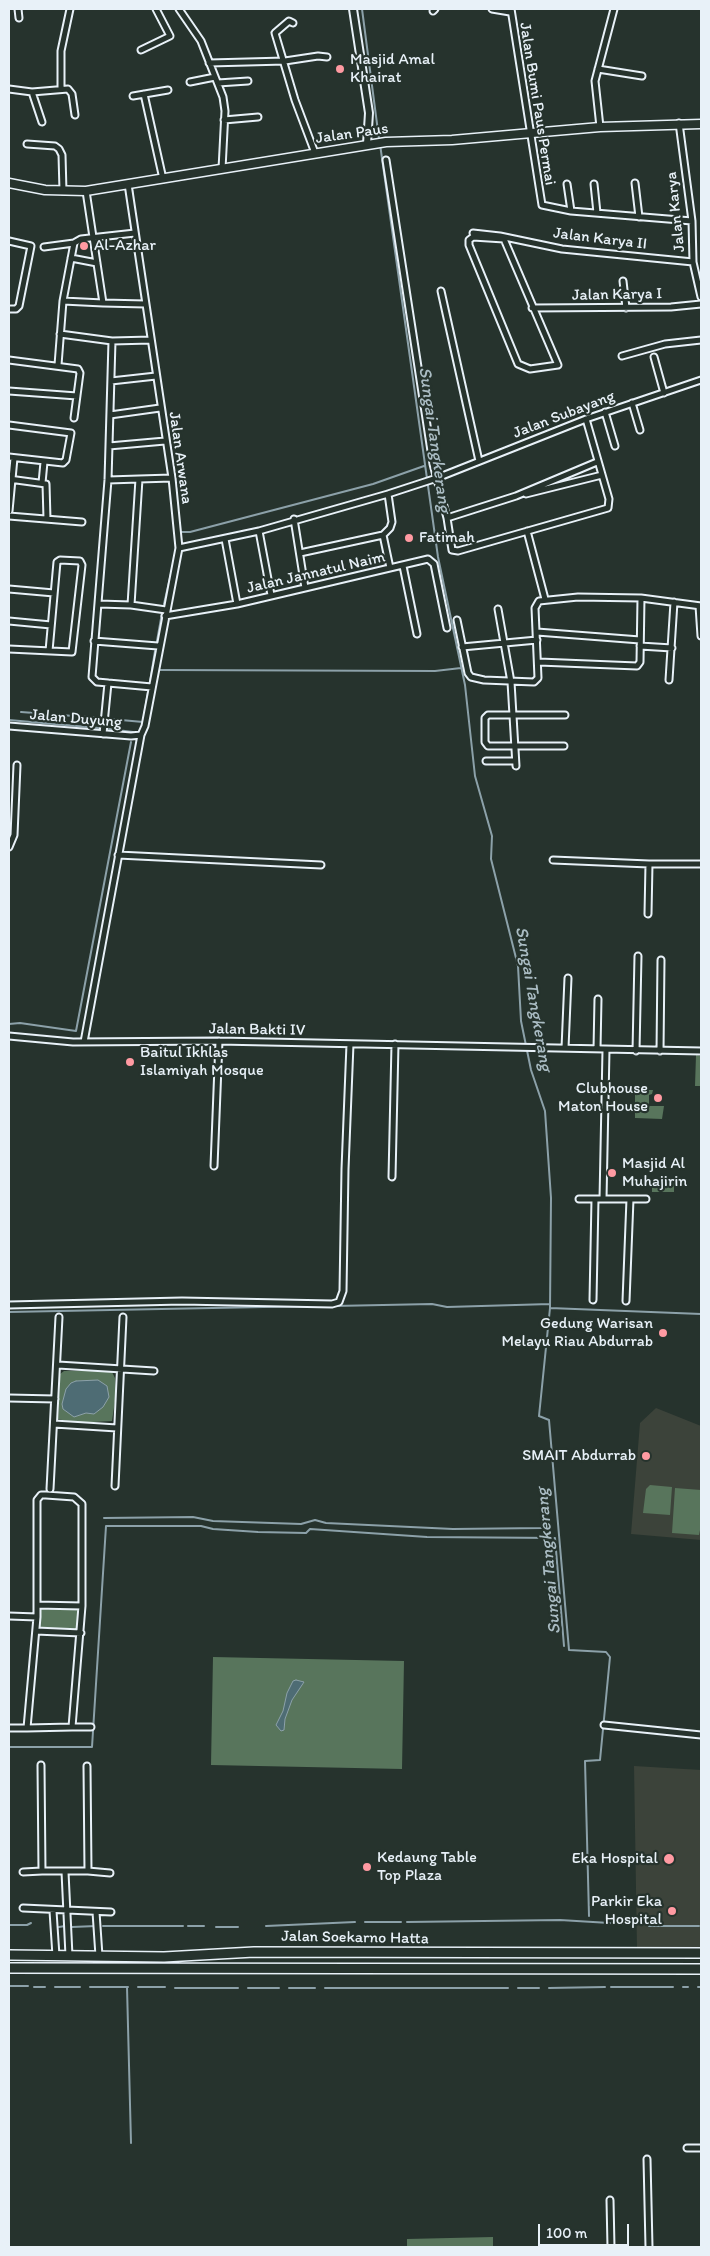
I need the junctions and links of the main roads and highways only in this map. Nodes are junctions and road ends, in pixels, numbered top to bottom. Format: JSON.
{"nodes":[{"id":1,"x":701,"y":124,"type":"edge"},
{"id":2,"x":9,"y":183,"type":"edge"},
{"id":3,"x":701,"y":1953,"type":"edge"},
{"id":4,"x":9,"y":1954,"type":"edge"},
{"id":5,"x":505,"y":1954,"type":"junction"},
{"id":6,"x":9,"y":1968,"type":"edge"},
{"id":7,"x":506,"y":1969,"type":"junction"},
{"id":8,"x":701,"y":1969,"type":"edge"}],
"edges":[{"from":1,"to":2,"type":"main road","name":"Jalan Paus"},
{"from":3,"to":5,"type":"main road","name":"Jalan Soekarno Hatta"},
{"from":4,"to":5,"type":"main road","name":"Jalan Soekarno Hatta"},
{"from":5,"to":7,"type":"main road"},
{"from":6,"to":7,"type":"main road","name":"Jalan Soekarno Hatta"},
{"from":7,"to":8,"type":"main road","name":"Jalan Soekarno Hatta"}]}
